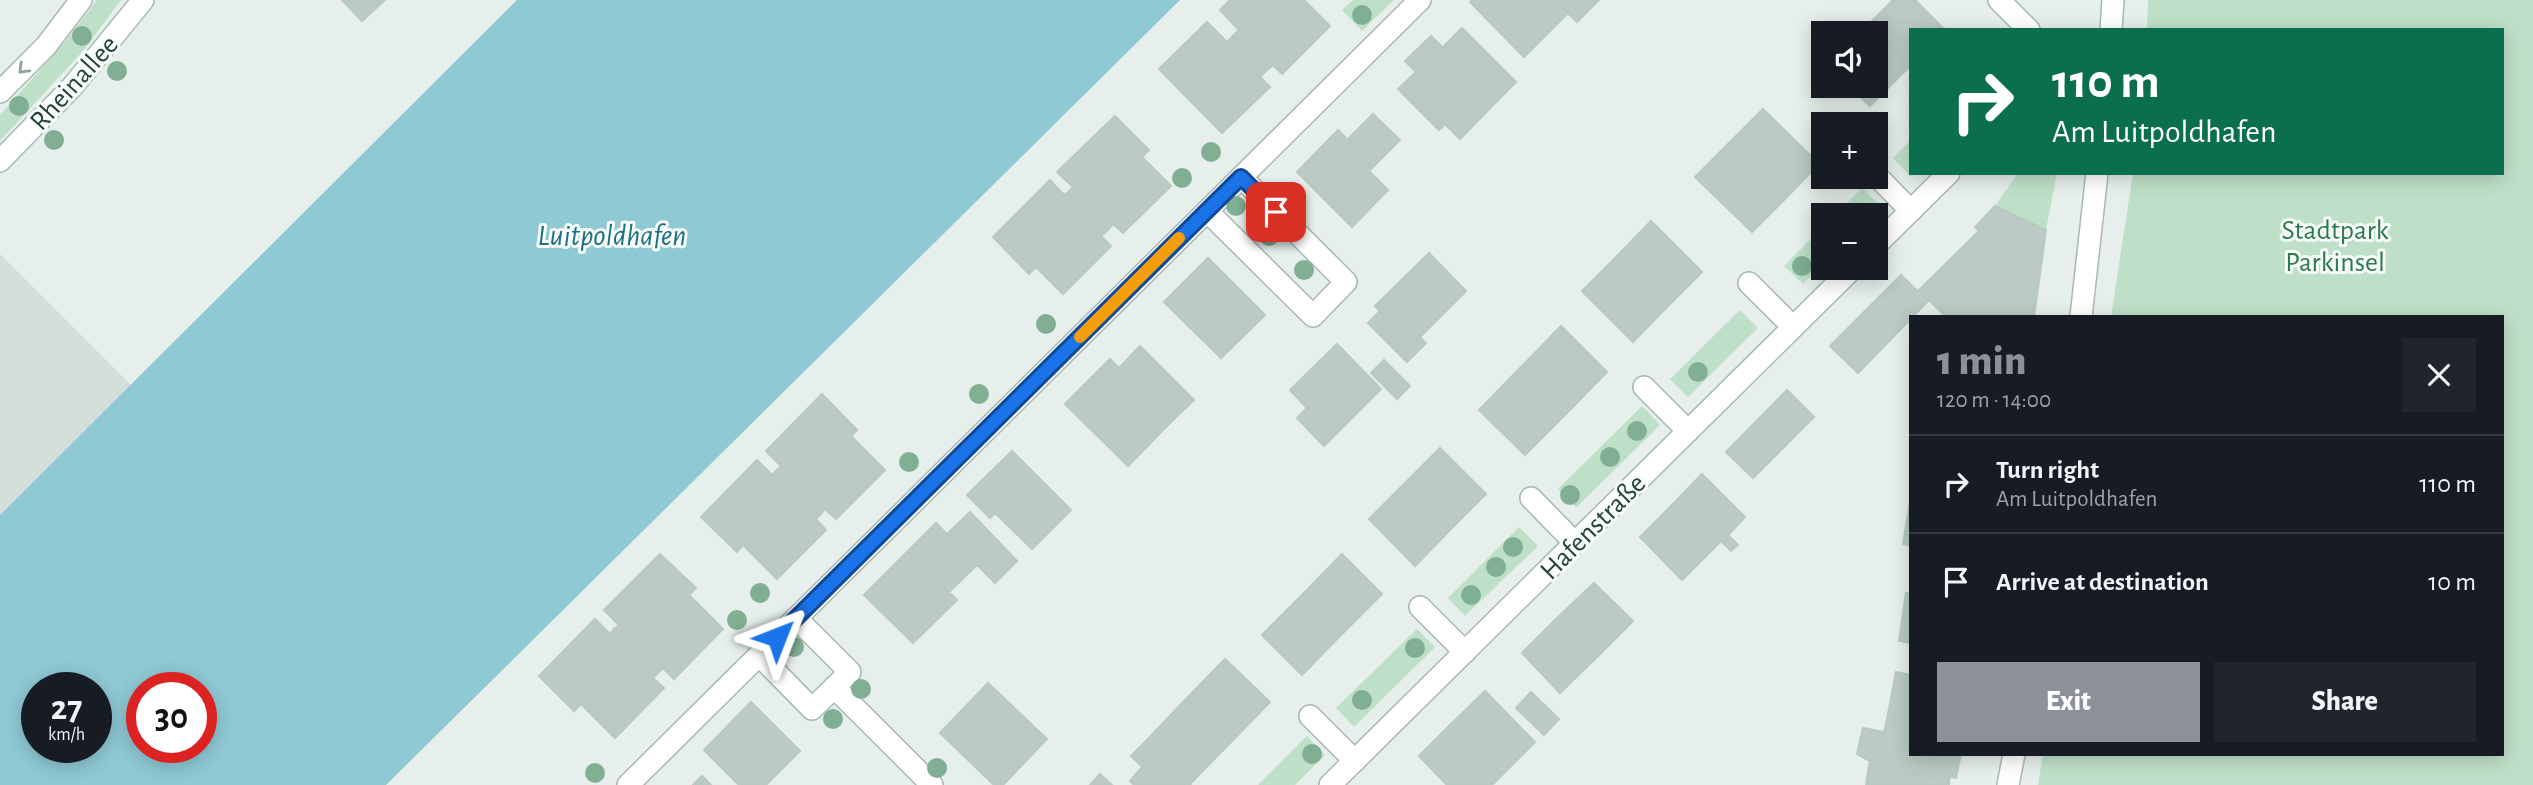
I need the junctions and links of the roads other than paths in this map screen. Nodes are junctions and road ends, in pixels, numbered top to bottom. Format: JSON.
{"nodes":[{"id":1,"x":81,"y":0,"type":"edge"},
{"id":2,"x":143,"y":0,"type":"edge"},
{"id":3,"x":1420,"y":0,"type":"edge"},
{"id":4,"x":1999,"y":0,"type":"edge"},
{"id":5,"x":2113,"y":0,"type":"edge"},
{"id":6,"x":2027,"y":28,"type":"edge"},
{"id":7,"x":2110,"y":28,"type":"edge"},
{"id":8,"x":0,"y":92,"type":"edge"},
{"id":9,"x":0,"y":161,"type":"edge"},
{"id":10,"x":1947,"y":175,"type":"edge"},
{"id":11,"x":2097,"y":175,"type":"edge"},
{"id":12,"x":1241,"y":177,"type":"junction"},
{"id":13,"x":1888,"y":187,"type":"edge"},
{"id":14,"x":1207,"y":211,"type":"junction"},
{"id":15,"x":1911,"y":211,"type":"junction"},
{"id":16,"x":1888,"y":233,"type":"edge"},
{"id":17,"x":1841,"y":280,"type":"edge"},
{"id":18,"x":1749,"y":283,"type":"dead end"},
{"id":19,"x":2081,"y":315,"type":"edge"},
{"id":20,"x":1793,"y":327,"type":"junction"},
{"id":21,"x":1644,"y":387,"type":"dead end"},
{"id":22,"x":1688,"y":431,"type":"junction"},
{"id":23,"x":1531,"y":498,"type":"dead end"},
{"id":24,"x":1575,"y":542,"type":"junction"},
{"id":25,"x":1420,"y":607,"type":"dead end"},
{"id":26,"x":796,"y":618,"type":"junction"},
{"id":27,"x":1465,"y":652,"type":"junction"},
{"id":28,"x":759,"y":655,"type":"junction"},
{"id":29,"x":834,"y":687,"type":"junction"},
{"id":30,"x":1310,"y":716,"type":"dead end"},
{"id":31,"x":2014,"y":756,"type":"edge"},
{"id":32,"x":1355,"y":761,"type":"junction"},
{"id":33,"x":628,"y":785,"type":"edge"},
{"id":34,"x":932,"y":785,"type":"edge"},
{"id":35,"x":1330,"y":785,"type":"edge"},
{"id":36,"x":2008,"y":785,"type":"edge"}],
"edges":[{"from":1,"to":8,"type":"street","name":"Rheinallee","one_way":true},
{"from":2,"to":9,"type":"street","name":"Rheinallee"},
{"from":3,"to":12,"type":"street"},
{"from":4,"to":6,"type":"street"},
{"from":5,"to":7,"type":"street"},
{"from":10,"to":15,"type":"street"},
{"from":11,"to":19,"type":"street"},
{"from":12,"to":14,"type":"street"},
{"from":12,"to":14,"type":"street"},
{"from":13,"to":15,"type":"street"},
{"from":14,"to":26,"type":"street"},
{"from":15,"to":16,"type":"street"},
{"from":17,"to":20,"type":"street","name":"Hafenstraße"},
{"from":18,"to":20,"type":"street"},
{"from":20,"to":22,"type":"street","name":"Hafenstraße"},
{"from":21,"to":22,"type":"street"},
{"from":22,"to":24,"type":"street","name":"Hafenstraße"},
{"from":23,"to":24,"type":"street"},
{"from":24,"to":27,"type":"street","name":"Hafenstraße"},
{"from":25,"to":27,"type":"street"},
{"from":26,"to":28,"type":"street"},
{"from":26,"to":29,"type":"street"},
{"from":27,"to":32,"type":"street","name":"Hafenstraße"},
{"from":28,"to":29,"type":"street"},
{"from":28,"to":33,"type":"street"},
{"from":29,"to":34,"type":"street"},
{"from":30,"to":32,"type":"street"},
{"from":31,"to":36,"type":"street"},
{"from":32,"to":35,"type":"street","name":"Hafenstraße"}]}
